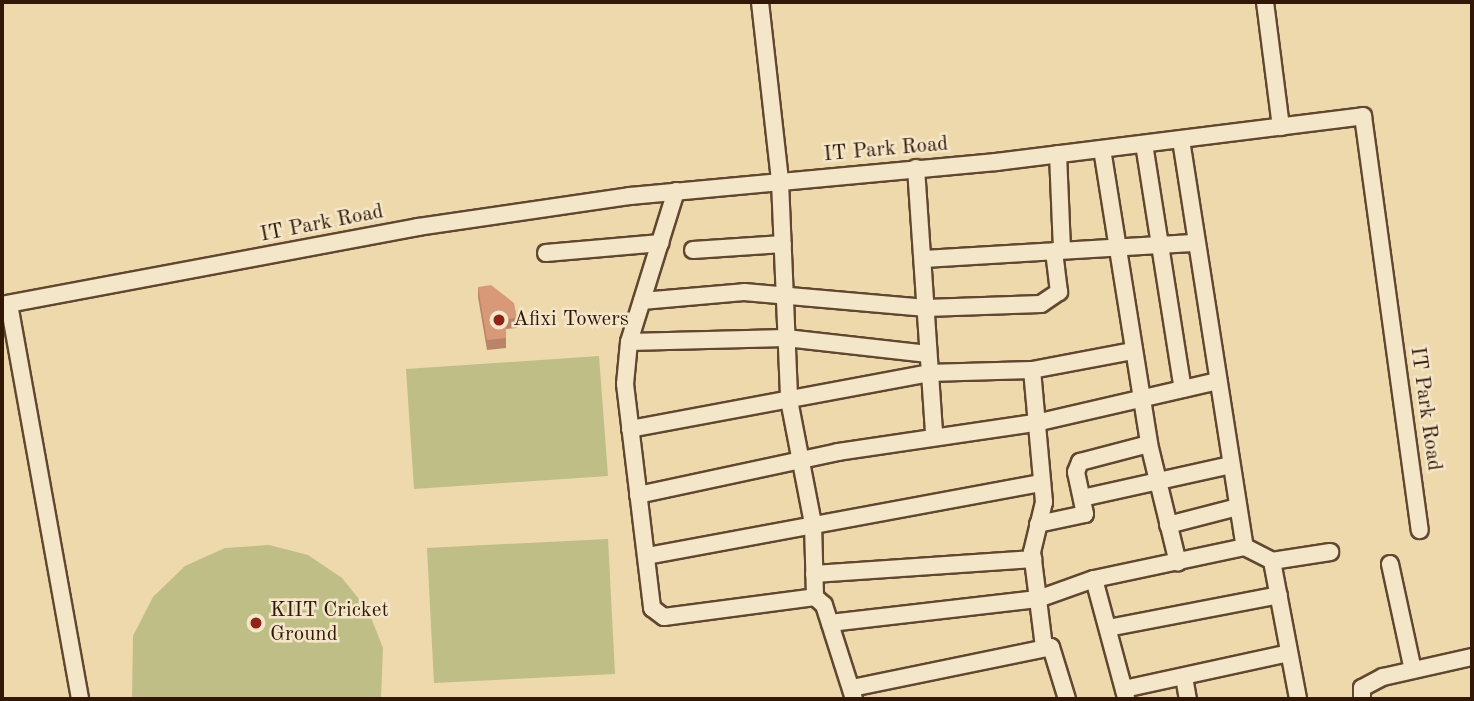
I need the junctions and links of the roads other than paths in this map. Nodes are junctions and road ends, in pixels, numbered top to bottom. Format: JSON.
{"nodes":[{"id":1,"x":760,"y":2,"type":"edge"},
{"id":2,"x":1265,"y":2,"type":"edge"},
{"id":3,"x":1281,"y":127,"type":"junction"},
{"id":4,"x":1181,"y":140,"type":"junction"},
{"id":5,"x":1144,"y":144,"type":"junction"},
{"id":6,"x":1102,"y":149,"type":"junction"},
{"id":7,"x":1058,"y":154,"type":"junction"},
{"id":8,"x":916,"y":168,"type":"junction"},
{"id":9,"x":780,"y":181,"type":"junction"},
{"id":10,"x":676,"y":191,"type":"junction"},
{"id":11,"x":661,"y":243,"type":"junction"},
{"id":12,"x":1160,"y":243,"type":"junction"},
{"id":13,"x":1197,"y":243,"type":"junction"},
{"id":14,"x":783,"y":244,"type":"junction"},
{"id":15,"x":1117,"y":246,"type":"junction"},
{"id":16,"x":693,"y":250,"type":"dead end"},
{"id":17,"x":1058,"y":251,"type":"junction"},
{"id":18,"x":546,"y":253,"type":"dead end"},
{"id":19,"x":924,"y":259,"type":"junction"},
{"id":20,"x":785,"y":292,"type":"junction"},
{"id":21,"x":642,"y":301,"type":"junction"},
{"id":22,"x":6,"y":304,"type":"edge"},
{"id":23,"x":926,"y":308,"type":"junction"},
{"id":24,"x":786,"y":338,"type":"junction"},
{"id":25,"x":629,"y":342,"type":"junction"},
{"id":26,"x":1133,"y":351,"type":"junction"},
{"id":27,"x":928,"y":354,"type":"junction"},
{"id":28,"x":1032,"y":370,"type":"junction"},
{"id":29,"x":928,"y":373,"type":"junction"},
{"id":30,"x":1218,"y":381,"type":"junction"},
{"id":31,"x":1183,"y":389,"type":"junction"},
{"id":32,"x":1141,"y":399,"type":"junction"},
{"id":33,"x":789,"y":400,"type":"junction"},
{"id":34,"x":1040,"y":422,"type":"junction"},
{"id":35,"x":630,"y":429,"type":"junction"},
{"id":36,"x":934,"y":435,"type":"junction"},
{"id":37,"x":1149,"y":444,"type":"junction"},
{"id":38,"x":804,"y":460,"type":"junction"},
{"id":39,"x":1231,"y":465,"type":"junction"},
{"id":40,"x":1158,"y":481,"type":"junction"},
{"id":41,"x":1041,"y":483,"type":"junction"},
{"id":42,"x":638,"y":495,"type":"junction"},
{"id":43,"x":1082,"y":499,"type":"junction"},
{"id":44,"x":1238,"y":507,"type":"junction"},
{"id":45,"x":813,"y":524,"type":"junction"},
{"id":46,"x":1038,"y":524,"type":"junction"},
{"id":47,"x":1168,"y":525,"type":"junction"},
{"id":48,"x":1420,"y":530,"type":"dead end"},
{"id":49,"x":1245,"y":547,"type":"junction"},
{"id":50,"x":1330,"y":552,"type":"dead end"},
{"id":51,"x":647,"y":556,"type":"junction"},
{"id":52,"x":1033,"y":559,"type":"junction"},
{"id":53,"x":1272,"y":561,"type":"junction"},
{"id":54,"x":1178,"y":564,"type":"junction"},
{"id":55,"x":1390,"y":564,"type":"dead end"},
{"id":56,"x":814,"y":575,"type":"junction"},
{"id":57,"x":1094,"y":579,"type":"junction"},
{"id":58,"x":1279,"y":595,"type":"junction"},
{"id":59,"x":815,"y":597,"type":"junction"},
{"id":60,"x":1038,"y":598,"type":"junction"},
{"id":61,"x":830,"y":624,"type":"junction"},
{"id":62,"x":1108,"y":628,"type":"junction"},
{"id":63,"x":1044,"y":647,"type":"junction"},
{"id":64,"x":1289,"y":653,"type":"junction"},
{"id":65,"x":1472,"y":657,"type":"edge"},
{"id":66,"x":1413,"y":670,"type":"junction"},
{"id":67,"x":1184,"y":677,"type":"junction"},
{"id":68,"x":853,"y":694,"type":"edge"},
{"id":69,"x":1125,"y":694,"type":"edge"},
{"id":70,"x":80,"y":699,"type":"edge"},
{"id":71,"x":1068,"y":699,"type":"edge"},
{"id":72,"x":1188,"y":699,"type":"edge"},
{"id":73,"x":1298,"y":699,"type":"edge"},
{"id":74,"x":1362,"y":699,"type":"edge"}],
"edges":[{"from":1,"to":9,"type":"street"},
{"from":2,"to":3,"type":"street"},
{"from":3,"to":4,"type":"street","name":"IT Park Road"},
{"from":3,"to":48,"type":"street","name":"IT Park Road"},
{"from":4,"to":5,"type":"street","name":"IT Park Road"},
{"from":4,"to":13,"type":"street"},
{"from":5,"to":6,"type":"street","name":"IT Park Road"},
{"from":5,"to":12,"type":"street"},
{"from":6,"to":7,"type":"street","name":"IT Park Road"},
{"from":6,"to":15,"type":"street"},
{"from":7,"to":8,"type":"street","name":"IT Park Road"},
{"from":7,"to":17,"type":"street"},
{"from":8,"to":9,"type":"street","name":"IT Park Road"},
{"from":8,"to":19,"type":"street"},
{"from":9,"to":10,"type":"street","name":"IT Park Road"},
{"from":9,"to":14,"type":"street"},
{"from":10,"to":11,"type":"street"},
{"from":10,"to":22,"type":"street","name":"IT Park Road"},
{"from":11,"to":18,"type":"street"},
{"from":11,"to":21,"type":"street"},
{"from":12,"to":13,"type":"street"},
{"from":12,"to":15,"type":"street"},
{"from":12,"to":31,"type":"street"},
{"from":13,"to":30,"type":"street"},
{"from":14,"to":16,"type":"street"},
{"from":14,"to":20,"type":"street"},
{"from":15,"to":17,"type":"street"},
{"from":15,"to":26,"type":"street"},
{"from":17,"to":19,"type":"street"},
{"from":17,"to":23,"type":"street"},
{"from":19,"to":23,"type":"street"},
{"from":20,"to":21,"type":"street"},
{"from":20,"to":23,"type":"street"},
{"from":20,"to":24,"type":"street"},
{"from":21,"to":25,"type":"street"},
{"from":22,"to":70,"type":"street"},
{"from":23,"to":27,"type":"street"},
{"from":24,"to":25,"type":"street"},
{"from":24,"to":27,"type":"street"},
{"from":24,"to":33,"type":"street"},
{"from":25,"to":35,"type":"street"},
{"from":26,"to":28,"type":"street"},
{"from":26,"to":32,"type":"street"},
{"from":27,"to":29,"type":"street"},
{"from":28,"to":29,"type":"street"},
{"from":28,"to":34,"type":"street"},
{"from":29,"to":33,"type":"street"},
{"from":29,"to":36,"type":"street"},
{"from":30,"to":31,"type":"street"},
{"from":30,"to":39,"type":"street"},
{"from":31,"to":32,"type":"street"},
{"from":32,"to":34,"type":"street"},
{"from":32,"to":37,"type":"street"},
{"from":33,"to":35,"type":"street"},
{"from":33,"to":38,"type":"street"},
{"from":34,"to":36,"type":"street"},
{"from":34,"to":41,"type":"street"},
{"from":35,"to":42,"type":"street"},
{"from":36,"to":38,"type":"street"},
{"from":37,"to":40,"type":"street"},
{"from":37,"to":43,"type":"street"},
{"from":38,"to":42,"type":"street"},
{"from":38,"to":45,"type":"street"},
{"from":39,"to":40,"type":"street"},
{"from":39,"to":44,"type":"street"},
{"from":40,"to":43,"type":"street"},
{"from":40,"to":47,"type":"street"},
{"from":41,"to":45,"type":"street"},
{"from":41,"to":46,"type":"street"},
{"from":42,"to":51,"type":"street"},
{"from":43,"to":46,"type":"street"},
{"from":44,"to":47,"type":"street"},
{"from":44,"to":49,"type":"street"},
{"from":45,"to":51,"type":"street"},
{"from":45,"to":56,"type":"street"},
{"from":46,"to":52,"type":"street"},
{"from":47,"to":54,"type":"street"},
{"from":49,"to":53,"type":"street"},
{"from":49,"to":54,"type":"street"},
{"from":50,"to":53,"type":"street"},
{"from":51,"to":59,"type":"street"},
{"from":52,"to":56,"type":"street"},
{"from":52,"to":60,"type":"street"},
{"from":53,"to":58,"type":"street"},
{"from":54,"to":57,"type":"street"},
{"from":55,"to":66,"type":"street"},
{"from":56,"to":59,"type":"street"},
{"from":57,"to":60,"type":"street"},
{"from":57,"to":62,"type":"street"},
{"from":58,"to":62,"type":"street"},
{"from":58,"to":64,"type":"street"},
{"from":59,"to":61,"type":"street"},
{"from":60,"to":61,"type":"street"},
{"from":60,"to":63,"type":"street"},
{"from":61,"to":68,"type":"street"},
{"from":62,"to":69,"type":"street"},
{"from":63,"to":68,"type":"street"},
{"from":63,"to":71,"type":"street"},
{"from":64,"to":67,"type":"street"},
{"from":64,"to":73,"type":"street"},
{"from":65,"to":66,"type":"street"},
{"from":66,"to":74,"type":"street"},
{"from":67,"to":69,"type":"street"},
{"from":67,"to":72,"type":"street"}]}
